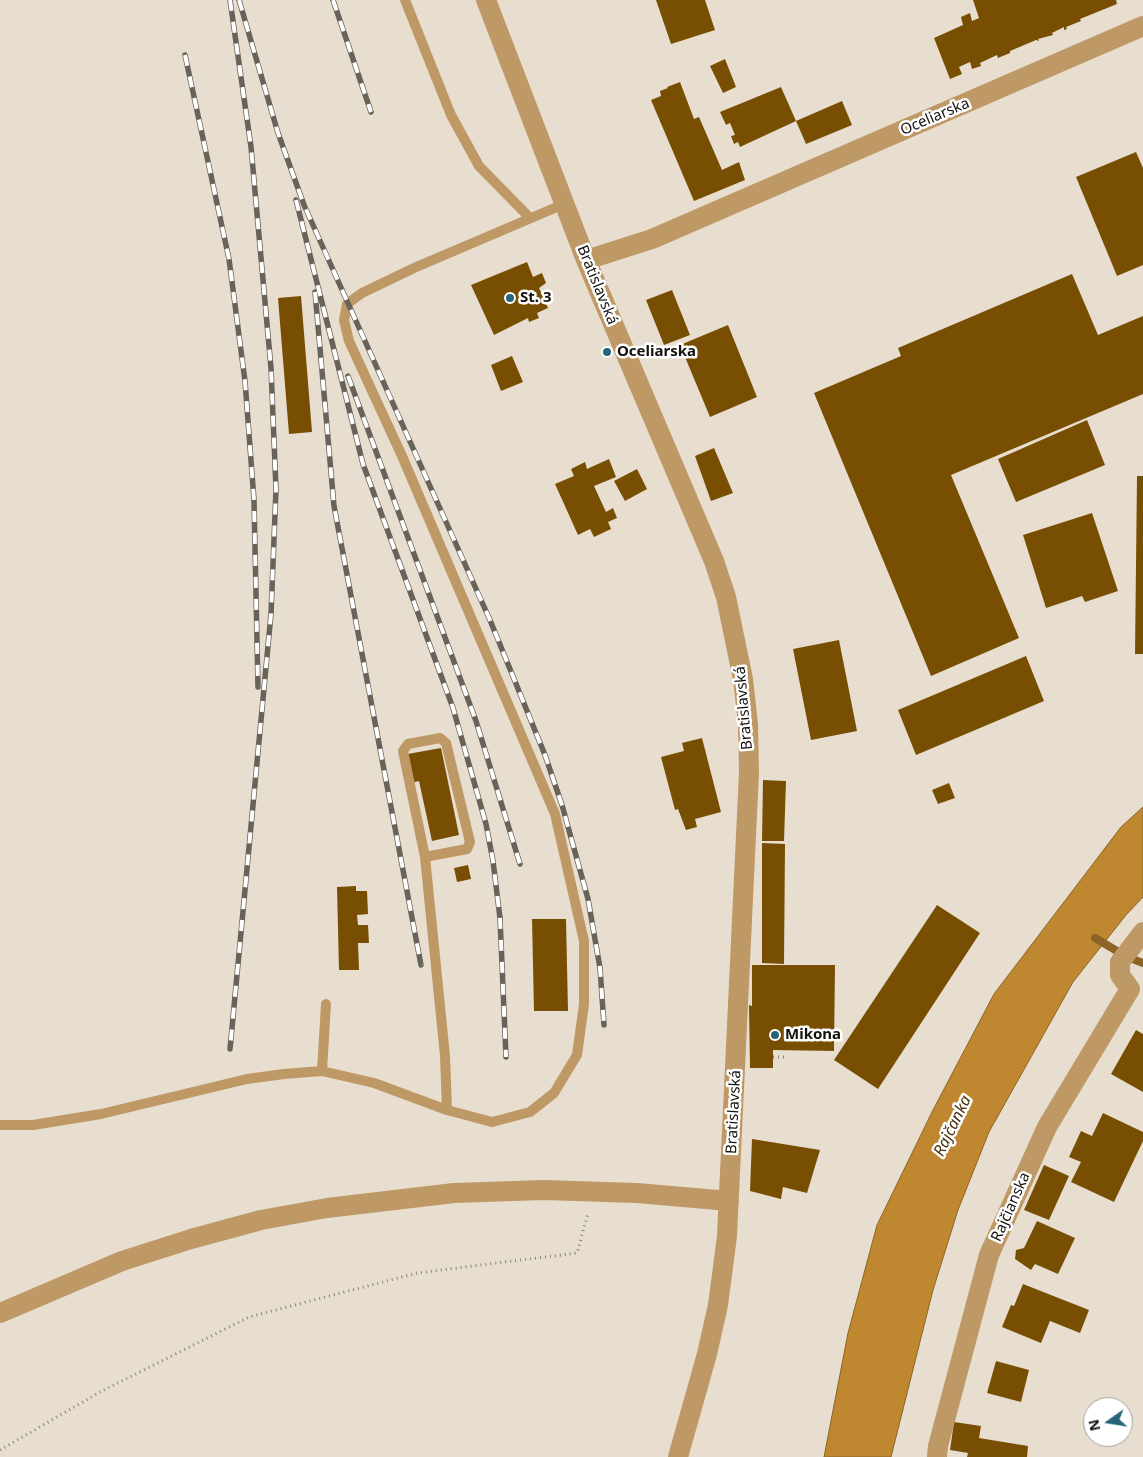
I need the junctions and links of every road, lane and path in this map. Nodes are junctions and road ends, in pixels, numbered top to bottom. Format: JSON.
{"nodes":[{"id":1,"x":405,"y":0,"type":"edge"},
{"id":2,"x":486,"y":0,"type":"edge"},
{"id":3,"x":1143,"y":26,"type":"edge"},
{"id":4,"x":564,"y":204,"type":"junction"},
{"id":5,"x":530,"y":217,"type":"junction"},
{"id":6,"x":586,"y":260,"type":"junction"},
{"id":7,"x":425,"y":857,"type":"junction"},
{"id":8,"x":1143,"y":932,"type":"edge"},
{"id":9,"x":1136,"y":991,"type":"edge"},
{"id":10,"x":326,"y":1004,"type":"dead end"},
{"id":11,"x":773,"y":1057,"type":"dead end"},
{"id":12,"x":784,"y":1057,"type":"dead end"},
{"id":13,"x":322,"y":1072,"type":"junction"},
{"id":14,"x":446,"y":1110,"type":"junction"},
{"id":15,"x":0,"y":1125,"type":"edge"},
{"id":16,"x":730,"y":1201,"type":"junction"},
{"id":17,"x":588,"y":1210,"type":"dead end"},
{"id":18,"x":0,"y":1314,"type":"edge"},
{"id":19,"x":0,"y":1450,"type":"edge"},
{"id":20,"x":678,"y":1457,"type":"edge"},
{"id":21,"x":937,"y":1457,"type":"edge"}],
"edges":[{"from":1,"to":5,"type":"lane"},
{"from":2,"to":4,"type":"street","name":"Bratislavská"},
{"from":3,"to":6,"type":"street","name":"Oceliarska"},
{"from":4,"to":5,"type":"lane"},
{"from":4,"to":6,"type":"street","name":"Bratislavská"},
{"from":5,"to":14,"type":"lane"},
{"from":6,"to":16,"type":"street","name":"Bratislavská"},
{"from":7,"to":7,"type":"lane"},
{"from":7,"to":14,"type":"lane"},
{"from":8,"to":9,"type":"street"},
{"from":9,"to":21,"type":"street","name":"Rajčianska"},
{"from":10,"to":13,"type":"lane"},
{"from":11,"to":12,"type":"path"},
{"from":13,"to":14,"type":"lane"},
{"from":13,"to":15,"type":"lane"},
{"from":16,"to":18,"type":"street"},
{"from":16,"to":20,"type":"street","name":"Bratislavská"},
{"from":17,"to":19,"type":"path"}]}
